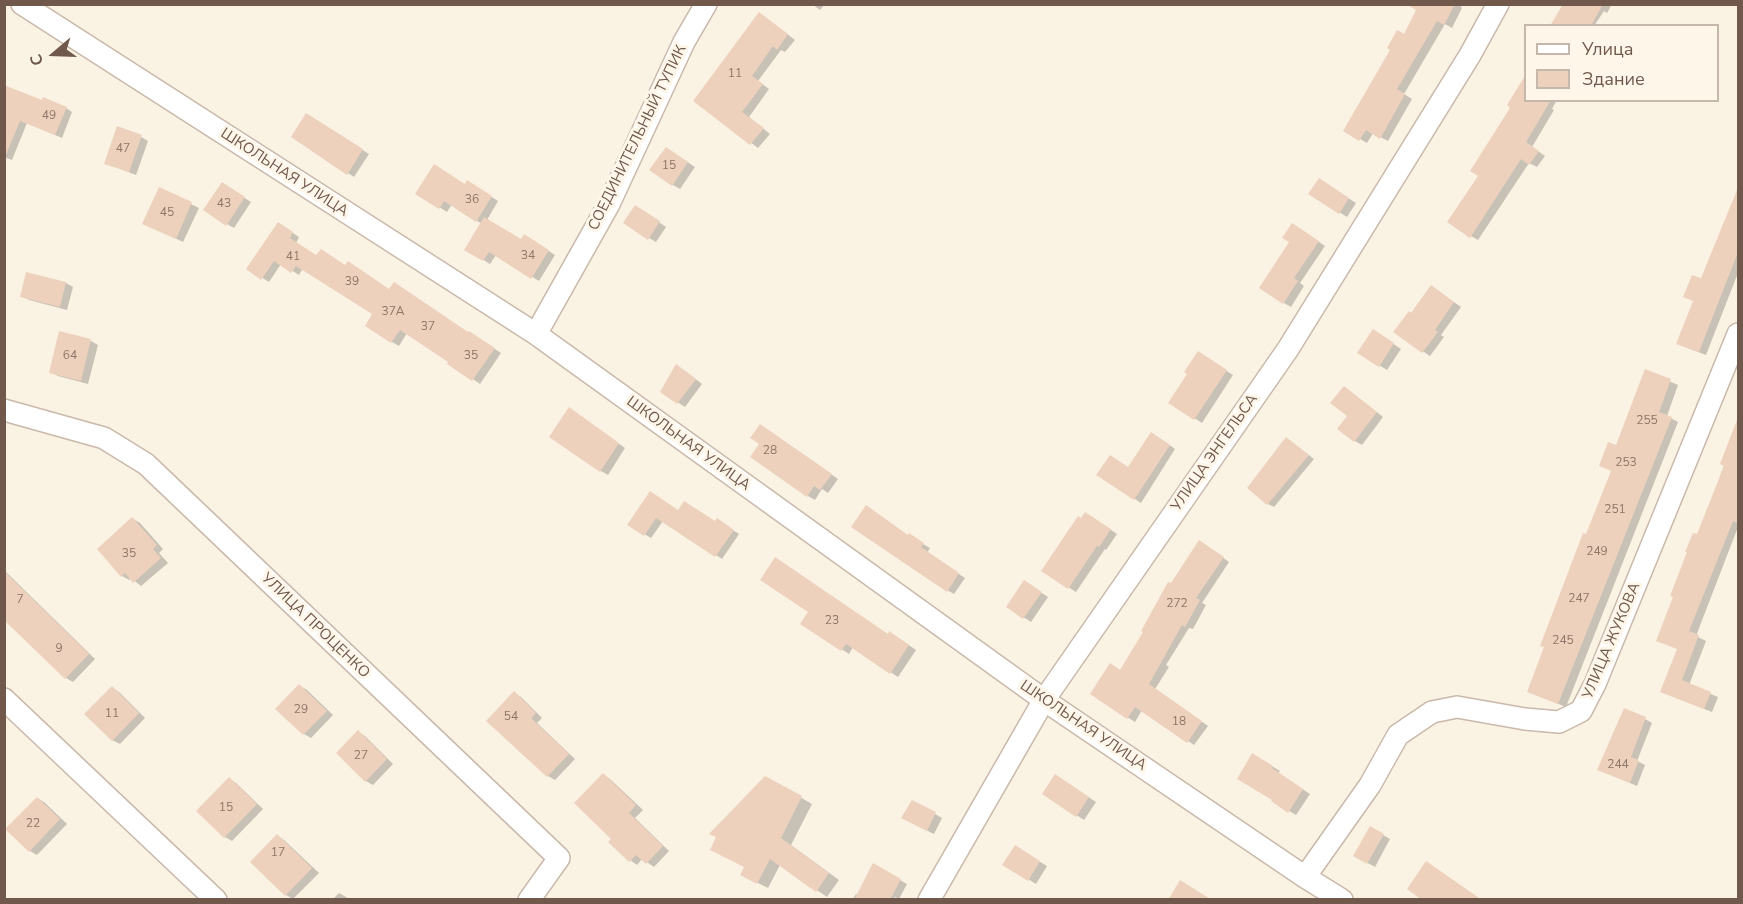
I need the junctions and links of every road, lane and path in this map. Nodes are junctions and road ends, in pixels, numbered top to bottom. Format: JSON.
{"nodes":[{"id":1,"x":22,"y":4,"type":"edge"},
{"id":2,"x":706,"y":4,"type":"edge"},
{"id":3,"x":1498,"y":4,"type":"edge"},
{"id":4,"x":536,"y":334,"type":"junction"},
{"id":5,"x":1738,"y":334,"type":"edge"},
{"id":6,"x":4,"y":410,"type":"edge"},
{"id":7,"x":4,"y":699,"type":"edge"},
{"id":8,"x":1044,"y":700,"type":"junction"},
{"id":9,"x":1305,"y":877,"type":"junction"},
{"id":10,"x":216,"y":900,"type":"edge"},
{"id":11,"x":530,"y":900,"type":"edge"},
{"id":12,"x":928,"y":900,"type":"edge"},
{"id":13,"x":1342,"y":900,"type":"edge"}],
"edges":[{"from":1,"to":4,"type":"street","name":"ШКОЛЬНАЯ УЛИЦА"},
{"from":2,"to":4,"type":"street","name":"СОЕДИНИТЕЛЬНЫЙ ТУПИК"},
{"from":3,"to":8,"type":"street","name":"УЛИЦА ЭНГЕЛЬСА"},
{"from":4,"to":8,"type":"street","name":"ШКОЛЬНАЯ УЛИЦА"},
{"from":5,"to":9,"type":"street","name":"УЛИЦА ЖУКОВА"},
{"from":6,"to":11,"type":"street","name":"УЛИЦА ПРОЦЕНКО"},
{"from":7,"to":10,"type":"street"},
{"from":8,"to":9,"type":"street","name":"ШКОЛЬНАЯ УЛИЦА"},
{"from":8,"to":12,"type":"street","name":"УЛИЦА ЭНГЕЛЬСА"},
{"from":9,"to":13,"type":"street","name":"ШКОЛЬНАЯ УЛИЦА"}]}
